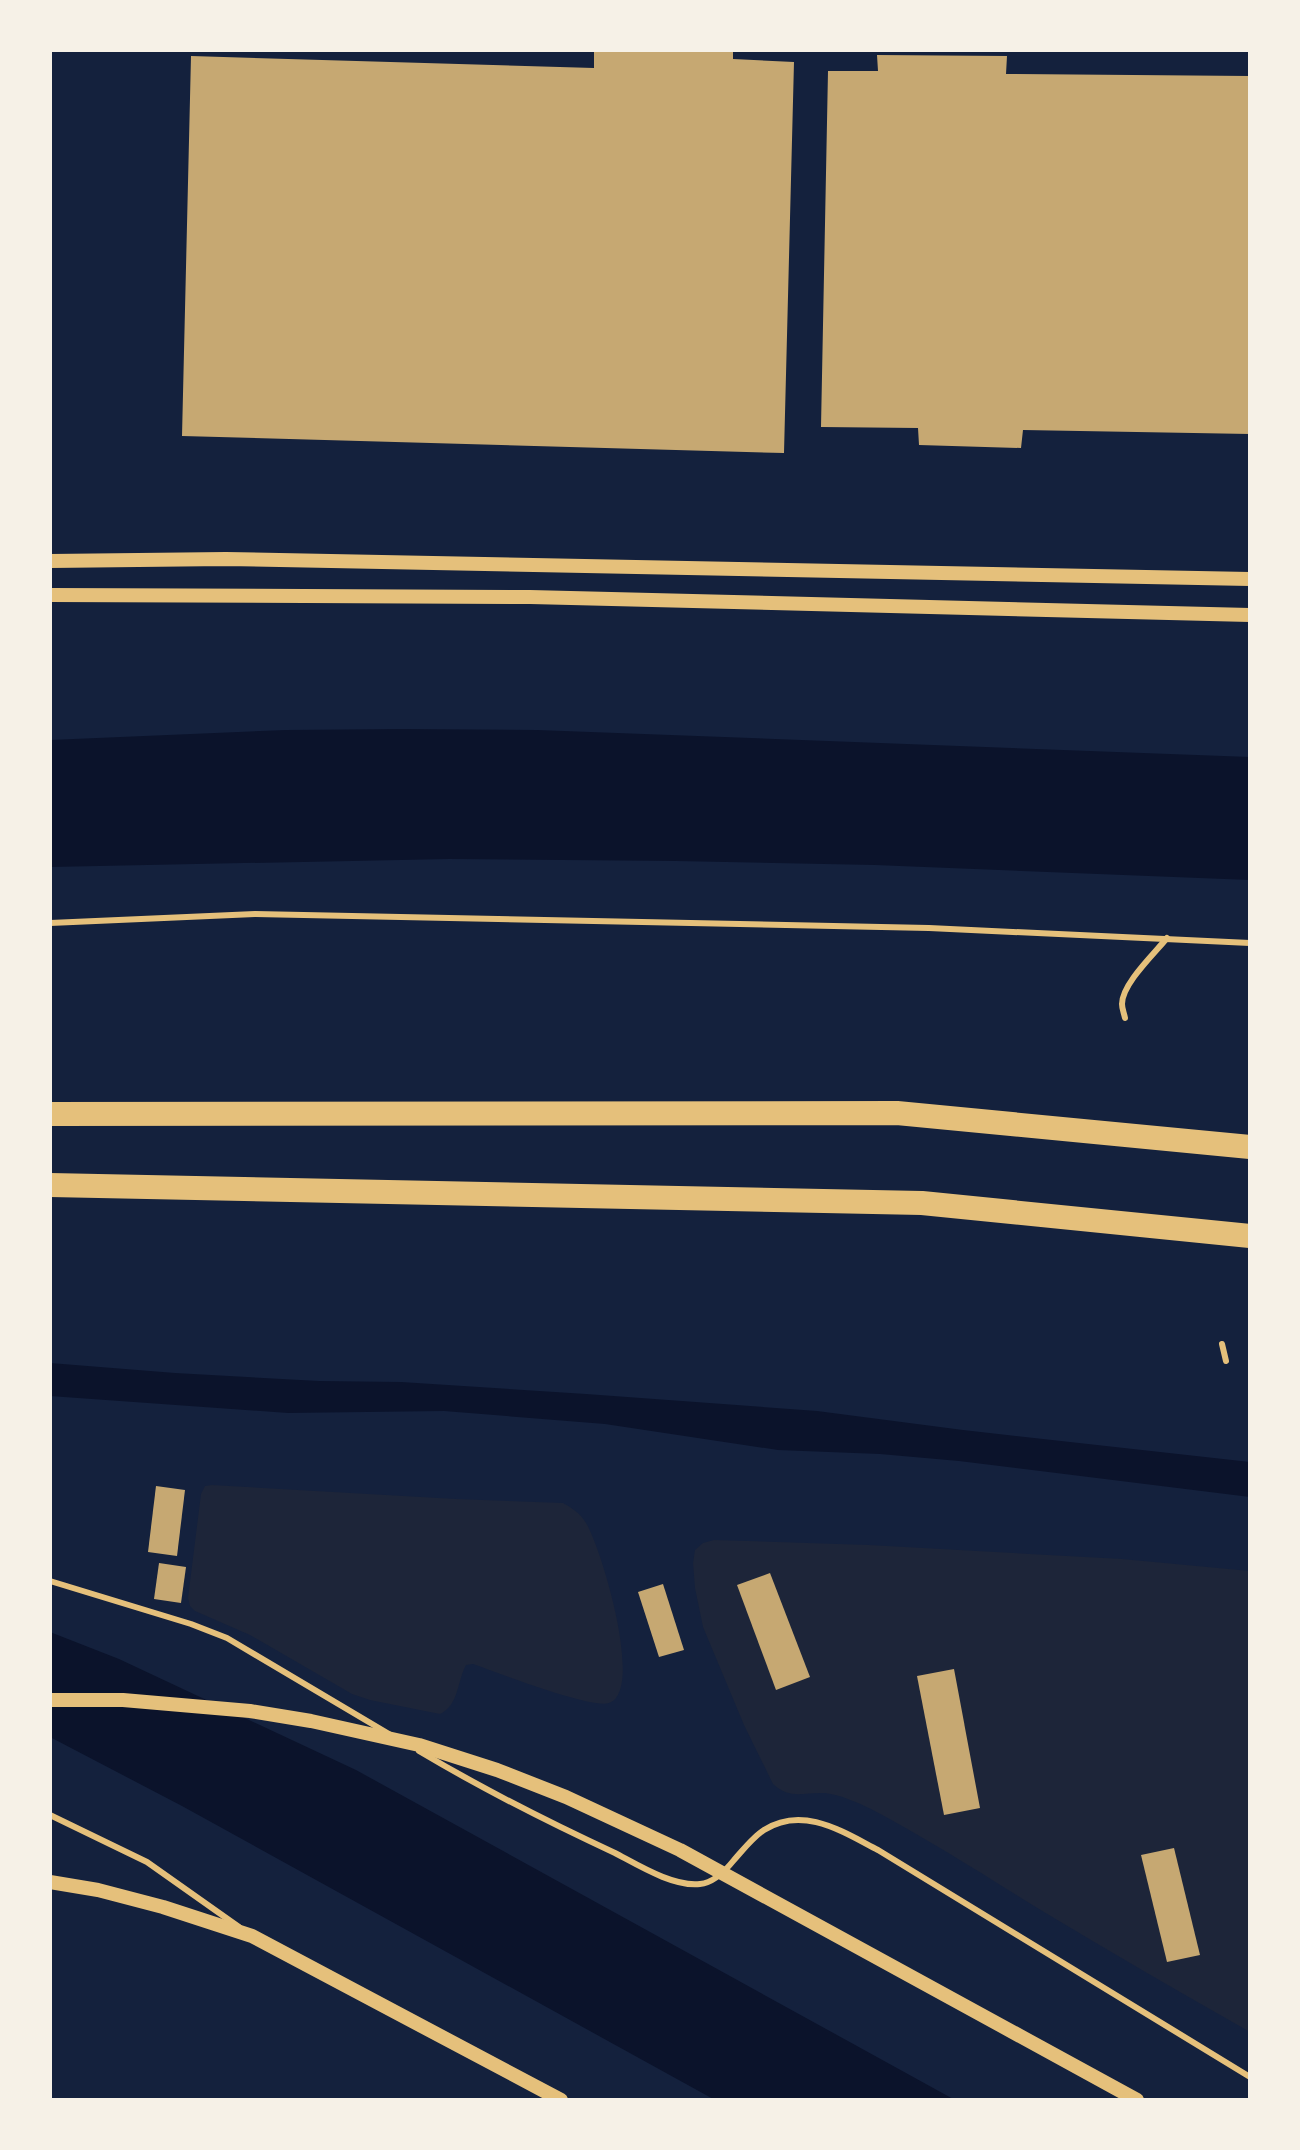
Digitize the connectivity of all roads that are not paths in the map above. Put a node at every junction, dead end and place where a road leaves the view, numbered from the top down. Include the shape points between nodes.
1 (50, 561) edge
2 (1250, 579) edge
3 (50, 595) edge
4 (1250, 615) edge
5 (50, 923) edge
6 (1167, 938) junction
7 (1250, 943) edge
8 (1125, 1018) dead end
9 (50, 1114) edge
10 (1250, 1147) edge
11 (50, 1185) edge
12 (1250, 1236) edge
13 (1222, 1344) dead end
14 (1226, 1361) dead end
15 (50, 1581) edge
16 (50, 1700) edge
17 (50, 1815) edge
18 (50, 1882) edge
19 (252, 1936) junction
20 (1250, 2077) edge
21 (561, 2100) edge
22 (1137, 2100) edge

1 - 2 street via 226,559
3 - 4 street via 530,597
5 - 6 lane via 255,914
6 - 7 lane
6 - 8 lane via 1124,993
9 - 10 highway via 897,1113
11 - 12 highway via 922,1203
13 - 14 lane
15 - 20 lane via 227,1638 456,1773 675,1882 701,1885 713,1879 762,1831 785,1820 835,1828
16 - 22 street via 123,1700 281,1716 419,1745 497,1770 680,1850
17 - 19 lane via 147,1862
18 - 19 street via 163,1907
19 - 21 street

